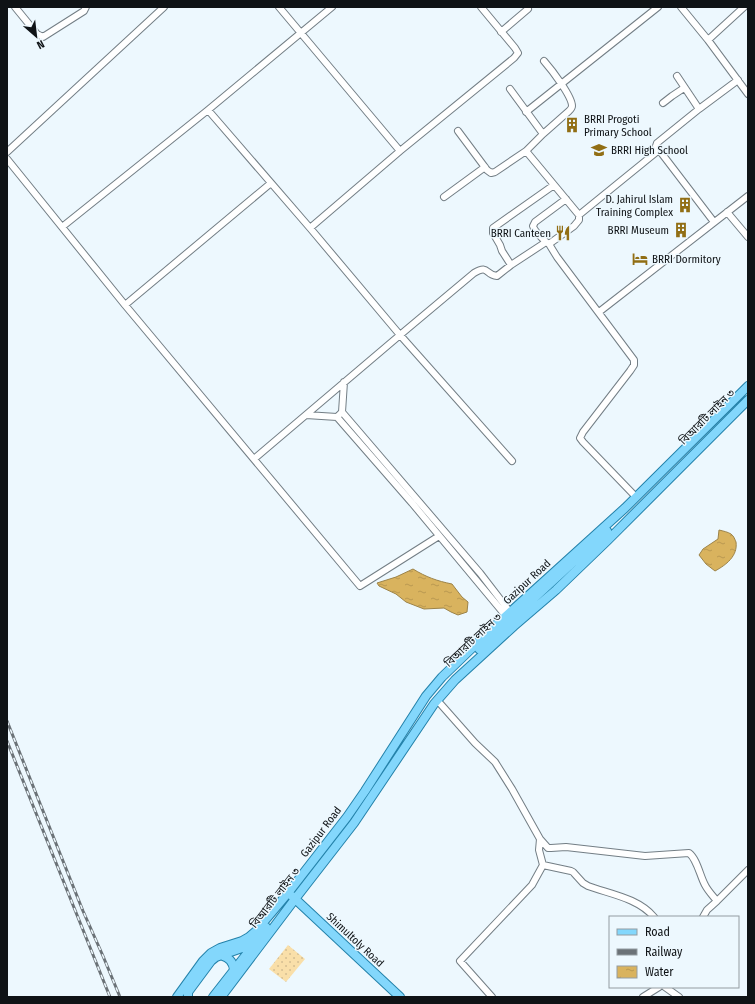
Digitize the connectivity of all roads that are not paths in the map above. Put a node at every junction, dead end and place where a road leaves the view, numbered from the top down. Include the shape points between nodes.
1 (15, 7) edge
2 (86, 7) edge
3 (164, 7) edge
4 (279, 7) edge
5 (332, 7) edge
6 (481, 7) edge
7 (658, 7) edge
8 (681, 7) edge
9 (744, 7) edge
10 (528, 8) dead end
11 (501, 32) junction
12 (301, 33) junction
13 (708, 40) junction
14 (544, 61) dead end
15 (677, 76) dead end
16 (738, 80) junction
17 (562, 84) junction
18 (684, 88) junction
19 (510, 89) dead end
20 (748, 94) edge
21 (663, 103) dead end
22 (699, 109) junction
23 (208, 110) junction
24 (526, 112) junction
25 (458, 131) dead end
26 (543, 134) junction
27 (659, 150) junction
28 (400, 151) junction
29 (526, 151) junction
30 (7, 152) edge
31 (7, 160) edge
32 (485, 167) junction
33 (271, 183) junction
34 (554, 185) junction
35 (748, 196) edge
36 (444, 197) dead end
37 (566, 199) junction
38 (727, 212) junction
39 (579, 215) junction
40 (714, 222) junction
41 (62, 227) junction
42 (310, 228) junction
43 (748, 238) edge
44 (547, 243) junction
45 (511, 265) junction
46 (125, 305) junction
47 (599, 312) junction
48 (400, 335) junction
49 (344, 382) junction
50 (748, 386) edge
51 (748, 392) edge
52 (748, 400) edge
53 (306, 415) junction
54 (339, 415) junction
55 (254, 459) junction
56 (512, 462) dead end
57 (636, 497) junction
58 (439, 536) junction
59 (508, 614) junction
60 (437, 700) junction
61 (540, 839) junction
62 (543, 865) junction
63 (748, 870) edge
64 (292, 896) junction
65 (717, 901) junction
66 (653, 916) edge
67 (704, 916) edge
68 (255, 941) junction
69 (221, 955) junction
70 (234, 970) junction
71 (659, 988) edge
72 (666, 988) edge
73 (180, 995) edge
74 (651, 995) edge
75 (188, 997) edge
76 (214, 997) edge
77 (221, 997) edge
78 (400, 997) edge
79 (492, 997) edge
80 (643, 997) edge
81 (679, 997) edge

1 - 2 street via 37,34 43,37
3 - 30 street
4 - 12 street
5 - 12 street
6 - 11 street
7 - 17 street
8 - 13 street
9 - 13 street
10 - 11 street
11 - 28 street via 518,53 514,58
12 - 23 street
12 - 28 street
13 - 16 street
14 - 17 street
15 - 18 street
16 - 20 street
16 - 22 street
17 - 24 street
17 - 26 street via 572,107
18 - 21 street
18 - 22 street
19 - 24 street
22 - 27 street via 657,143
23 - 33 street
23 - 41 street
24 - 26 street
25 - 32 street
26 - 29 street
27 - 39 street
27 - 40 street
28 - 42 street
29 - 32 street via 495,172 491,173
29 - 34 street
31 - 41 street
32 - 36 street
33 - 42 street
33 - 46 street
34 - 37 street
34 - 45 street via 493,228
35 - 38 street
37 - 39 street
37 - 44 street via 533,226
38 - 40 street
38 - 43 street
39 - 44 street via 579,220 574,226
40 - 47 street
41 - 46 street
42 - 48 street
44 - 45 street
44 - 47 street
45 - 48 street via 497,276 484,269 474,273
46 - 55 street
47 - 57 street via 634,360 634,365 580,438
48 - 49 street
48 - 56 street
49 - 53 street
49 - 54 street
50 - 57 main road, Gazipur Road
51 - 64 main road, বিআরটি লাইন ৩ via 599,539 458,668 430,698 362,804
52 - 60 main road, Gazipur Road via 608,540 455,680
53 - 54 street
53 - 55 street
54 - 58 street
54 - 59 street via 480,573
55 - 58 street via 360,586
57 - 59 main road, Gazipur Road
58 - 59 street
59 - 64 main road, Gazipur Road via 442,677 426,696 365,791
60 - 61 street via 495,762
60 - 64 main road, Gazipur Road via 354,823
61 - 62 street via 539,850
61 - 65 street via 548,848 646,856 689,853 705,885
62 - 66 street via 571,871 588,886 623,897
62 - 79 street via 532,885 460,961
63 - 65 street
64 - 68 main road, বিআরটি লাইন ৩
64 - 73 main road via 249,937 211,953
64 - 77 main road
64 - 78 main road, Shimultoly Road
65 - 67 street
68 - 69 main road, বিআরটি লাইন ৩
68 - 70 main road, বিআরটি লাইন ৩
69 - 70 main road via 232,961
69 - 75 main road, বিআরটি লাইন ৩ via 211,961 188,992
70 - 76 main road, বিআরটি লাইন ৩
71 - 74 street
72 - 81 street
74 - 80 street

